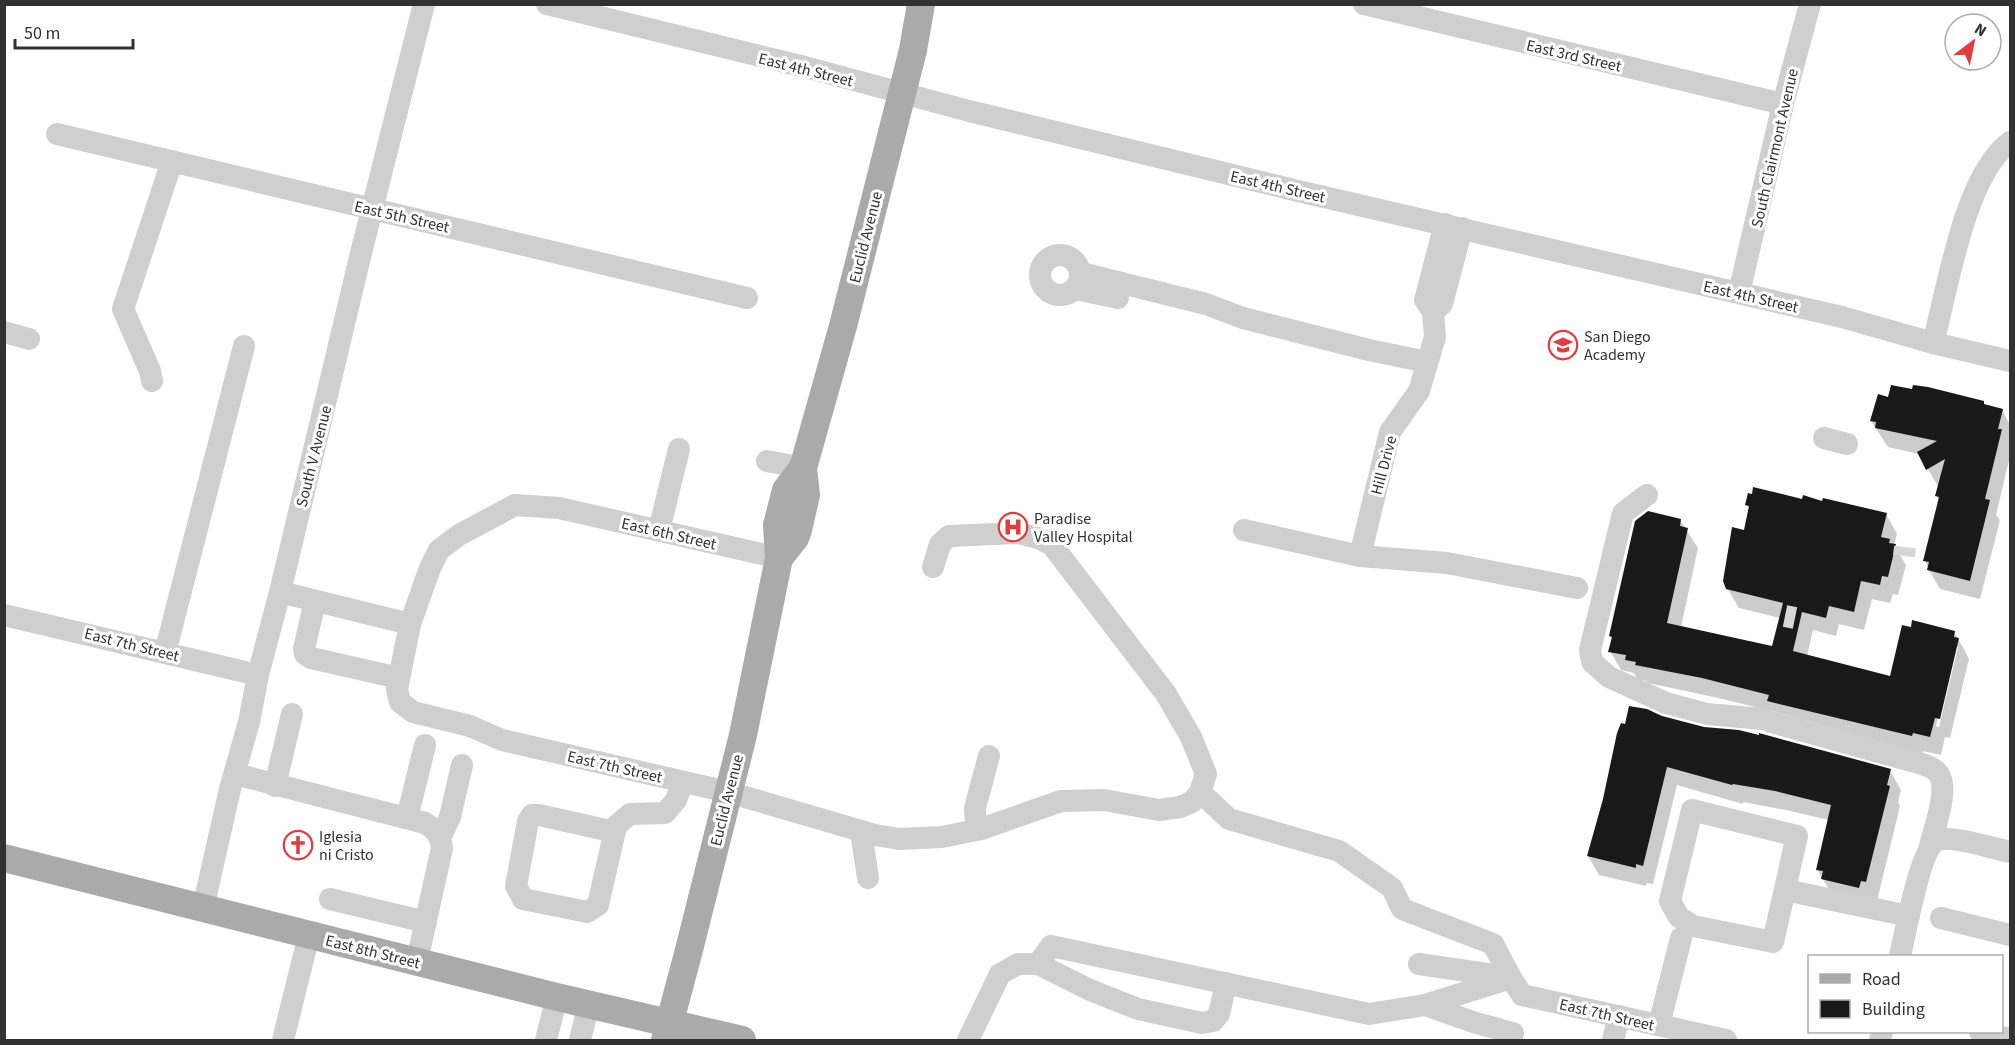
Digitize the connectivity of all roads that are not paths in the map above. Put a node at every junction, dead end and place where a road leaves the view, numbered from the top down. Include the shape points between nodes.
1 (424, 4) edge
2 (547, 4) edge
3 (921, 4) edge
4 (1364, 4) edge
5 (1810, 4) edge
6 (900, 94) junction
7 (1783, 104) junction
8 (57, 134) dead end
9 (2010, 142) edge
10 (172, 161) junction
11 (372, 209) junction
12 (1453, 226) junction
13 (1078, 281) junction
14 (1739, 293) junction
15 (747, 298) dead end
16 (4, 332) edge
17 (29, 339) dead end
18 (1933, 342) junction
19 (244, 346) dead end
20 (2010, 361) edge
21 (1427, 362) junction
22 (152, 381) dead end
23 (1824, 438) dead end
24 (1847, 444) dead end
25 (679, 449) dead end
26 (767, 461) dead end
27 (803, 468) junction
28 (1647, 495) dead end
29 (659, 530) junction
30 (1244, 530) dead end
31 (1360, 556) junction
32 (779, 558) junction
33 (933, 567) dead end
34 (1577, 588) dead end
35 (280, 592) junction
36 (315, 601) junction
37 (4, 615) edge
38 (410, 624) junction
39 (165, 653) junction
40 (258, 675) junction
41 (399, 678) junction
42 (292, 714) dead end
43 (425, 745) dead end
44 (989, 756) dead end
45 (462, 765) dead end
46 (235, 774) junction
47 (683, 782) junction
48 (275, 786) junction
49 (728, 792) junction
50 (1200, 792) junction
51 (407, 818) junction
52 (976, 830) junction
53 (861, 831) junction
54 (615, 832) junction
55 (441, 838) junction
56 (1933, 843) junction
57 (2010, 852) edge
58 (4, 858) edge
59 (868, 878) dead end
60 (1785, 890) junction
61 (330, 899) dead end
62 (203, 909) junction
63 (1909, 916) junction
64 (1941, 918) dead end
65 (426, 922) junction
66 (309, 935) junction
67 (2010, 935) edge
68 (1681, 938) dead end
69 (1045, 955) junction
70 (1900, 955) edge
71 (417, 961) junction
72 (1419, 964) dead end
73 (1226, 983) junction
74 (1517, 986) junction
75 (557, 997) junction
76 (589, 1004) junction
77 (1425, 1005) junction
78 (1619, 1016) junction
79 (1659, 1025) junction
80 (667, 1032) edge
81 (1473, 1032) edge
82 (1984, 1033) edge
83 (1513, 1037) edge
84 (2010, 1039) edge
85 (283, 1041) edge
86 (546, 1041) edge
87 (580, 1041) edge
88 (742, 1041) edge
89 (968, 1041) edge
90 (1613, 1041) edge
91 (1726, 1041) edge

1 - 11 street, South V Avenue
2 - 6 street, East 4th Street
3 - 6 main road, Euclid Avenue
4 - 7 street, East 3rd Street
5 - 7 street, South Clairmont Avenue
6 - 12 street, East 4th Street
6 - 27 main road, Euclid Avenue via 843,326
7 - 14 street, South Clairmont Avenue
8 - 10 street, East 5th Street
9 - 18 street via 1991,162 1968,206
10 - 11 street, East 5th Street
10 - 22 street via 123,309
11 - 15 street, East 5th Street
11 - 35 street, South V Avenue
12 - 14 street, East 4th Street
12 - 21 street, Hill Drive via 1425,300 1433,312 1435,337
13 - 13 street via 1066,294 1052,293 1040,278 1042,265 1066,246 1074,260
13 - 21 street via 1187,314 1243,318
14 - 18 street, East 4th Street
16 - 17 street
18 - 20 street, East 4th Street
19 - 39 street
21 - 31 street, Hill Drive via 1419,391 1390,432
23 - 24 street
25 - 29 street
26 - 27 street
27 - 32 main road, Euclid Avenue via 806,495 795,538
28 - 56 street via 1623,513 1590,650 1592,662 1609,677 1666,703 1707,714 1767,720 1936,771 1943,792
29 - 32 street, East 6th Street
29 - 38 street, East 6th Street via 559,508 515,505 439,550
30 - 31 street
31 - 34 street via 1447,563
32 - 49 main road, Euclid Avenue
33 - 50 street via 940,544 949,536 1018,533 1052,545 1166,694 1191,737 1206,774
35 - 36 street
35 - 40 street, South V Avenue
36 - 38 street
36 - 41 street via 305,654
37 - 39 street, East 7th Street
38 - 41 street, East 6th Street
39 - 40 street, East 7th Street
40 - 46 street, South V Avenue
41 - 47 street, East 7th Street via 399,702 413,712 470,726 502,740
42 - 48 street
43 - 51 street
44 - 52 street via 975,808
45 - 55 street
46 - 48 street
46 - 62 street, South V Avenue
47 - 49 street, East 7th Street
47 - 54 street via 665,813 630,814 616,826
48 - 51 street
49 - 53 street, East 7th Street
49 - 80 main road, Euclid Avenue
50 - 52 street, East 7th Street via 1192,802 1159,810 1104,800 1060,801
50 - 74 street via 1229,819 1339,851 1392,888 1402,909 1493,944
51 - 55 street via 425,823
52 - 53 street, East 7th Street via 942,837 899,839
53 - 59 street
54 - 54 street via 598,905 592,910 524,899 518,892 516,886 532,815
55 - 65 street
56 - 57 street via 1962,841
56 - 63 street via 1919,871
58 - 62 main road, East 8th Street
60 - 60 street via 1797,836 1692,810 1670,901 1679,917 1693,926 1773,942
60 - 63 street
61 - 65 street
62 - 66 main road, East 8th Street
63 - 70 street
64 - 67 street
65 - 71 street
66 - 71 main road, East 8th Street
66 - 85 street
68 - 79 street
69 - 73 street
69 - 73 street via 1090,990 1138,1009 1202,1023 1213,1021 1219,1014
69 - 89 street via 1018,963 1000,974
71 - 75 main road, East 8th Street
72 - 74 street, East 7th Street
73 - 77 street via 1369,1014
74 - 77 street
74 - 78 street, East 7th Street
74 - 83 street
75 - 76 main road, East 8th Street
75 - 86 street
76 - 80 main road, East 8th Street
76 - 87 street
77 - 81 street
78 - 79 street, East 7th Street
78 - 90 street
79 - 91 street, East 7th Street
80 - 88 main road, East 8th Street
81 - 83 street
82 - 84 street

